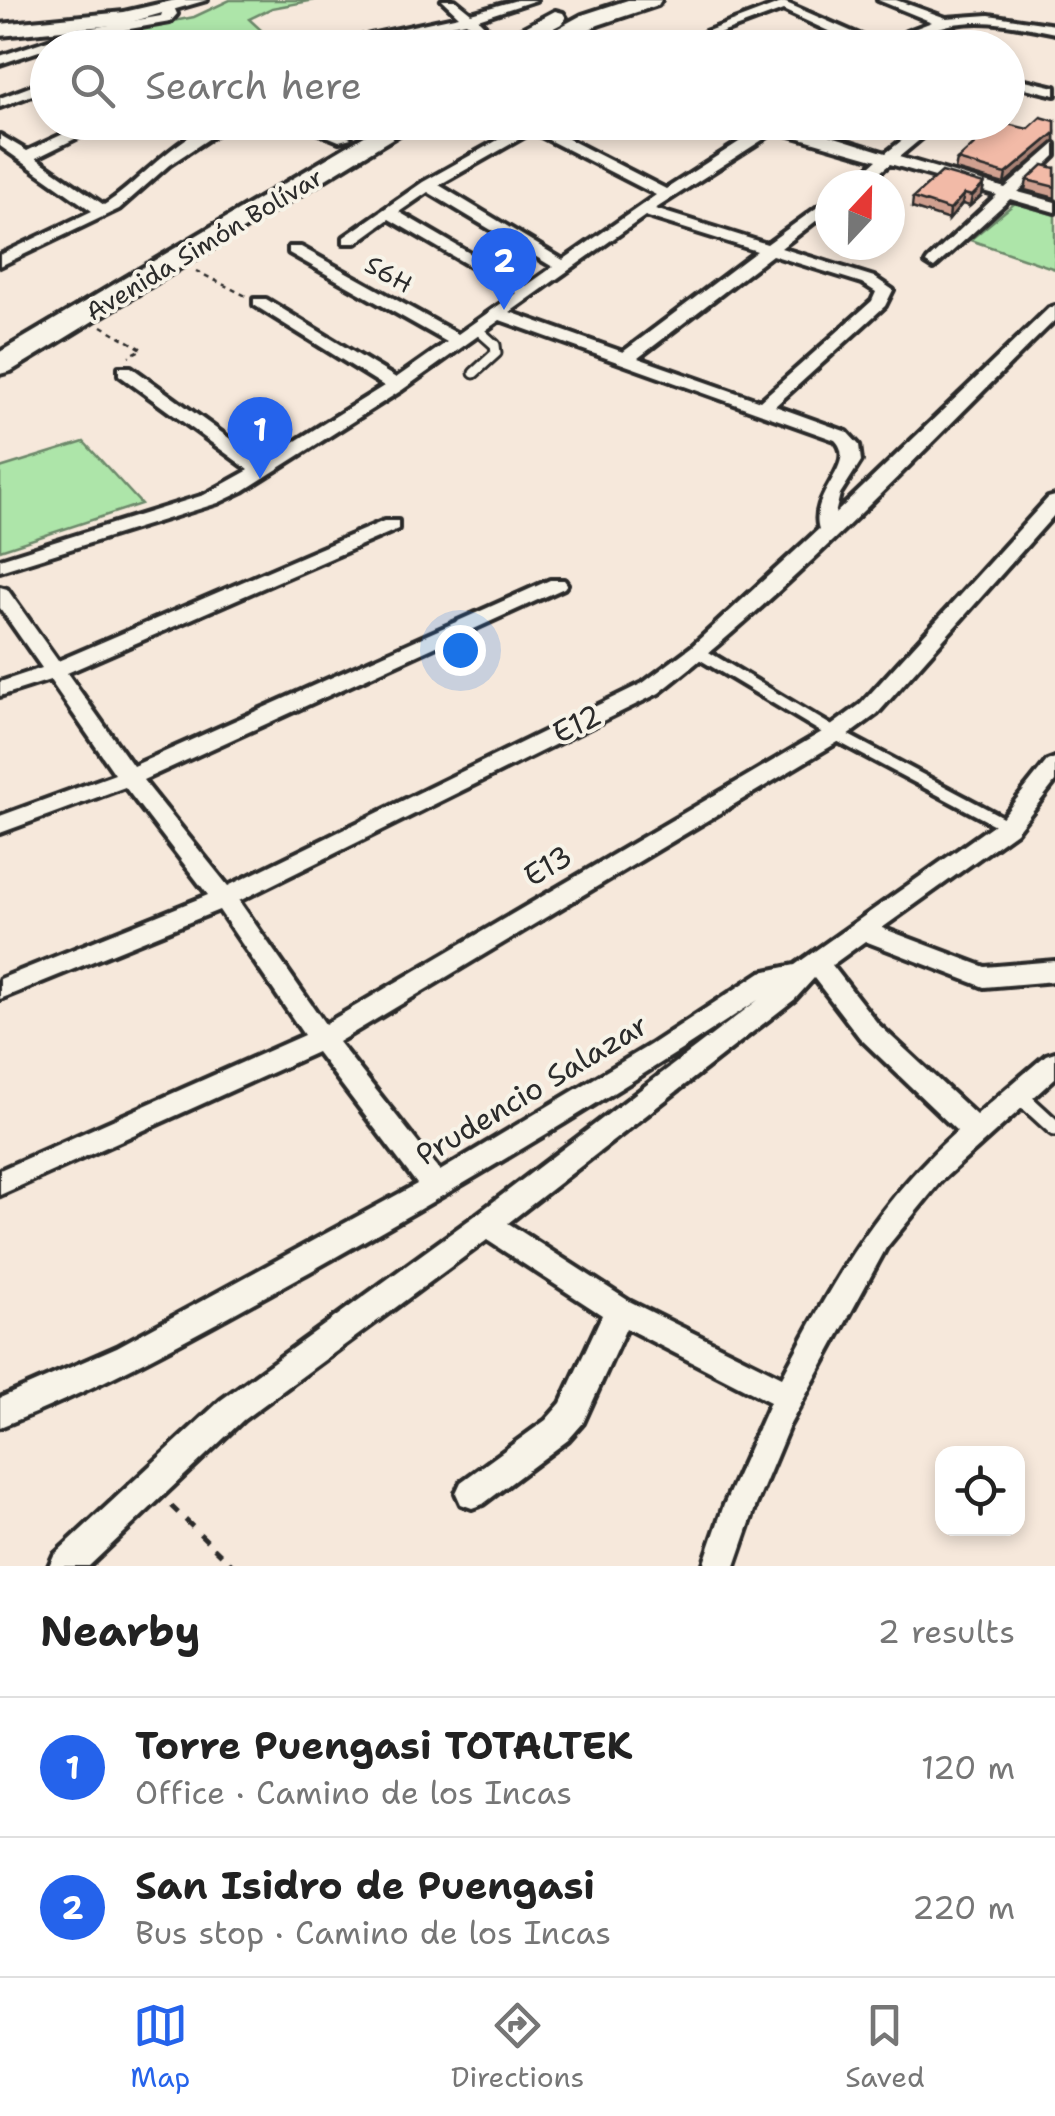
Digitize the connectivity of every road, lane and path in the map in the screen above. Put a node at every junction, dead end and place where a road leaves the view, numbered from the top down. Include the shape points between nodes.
1 (119, 0) edge
2 (198, 0) edge
3 (448, 0) edge
4 (530, 0) edge
5 (606, 0) edge
6 (650, 0) edge
7 (884, 0) edge
8 (169, 8) junction
9 (935, 16) junction
10 (469, 18) junction
11 (42, 26) junction
12 (1055, 29) edge
13 (0, 30) edge
14 (103, 30) edge
15 (408, 30) edge
16 (481, 30) edge
17 (524, 30) edge
18 (570, 30) edge
19 (717, 30) edge
20 (837, 30) edge
21 (915, 30) edge
22 (30, 50) edge
23 (2, 60) edge
24 (1025, 84) edge
25 (30, 91) edge
26 (1055, 92) edge
27 (0, 103) edge
28 (0, 139) edge
29 (63, 140) edge
30 (199, 140) edge
31 (341, 140) edge
32 (377, 140) edge
33 (505, 140) edge
34 (556, 140) edge
35 (752, 140) edge
36 (829, 140) edge
37 (913, 140) edge
38 (1055, 148) edge
39 (26, 157) junction
40 (890, 159) junction
41 (875, 170) edge
42 (428, 185) junction
43 (1006, 194) junction
44 (667, 195) junction
45 (1055, 207) edge
46 (643, 210) junction
47 (104, 212) junction
48 (389, 212) junction
49 (815, 215) edge
50 (350, 240) dead end
51 (769, 249) junction
52 (295, 250) dead end
53 (0, 261) edge
54 (175, 261) junction
55 (934, 263) dead end
56 (562, 266) junction
57 (526, 292) junction
58 (260, 302) joint
59 (1055, 311) edge
60 (499, 314) junction
61 (85, 316) junction
62 (476, 329) junction
63 (1035, 334) junction
64 (1055, 339) edge
65 (458, 341) junction
66 (0, 342) edge
67 (625, 359) junction
68 (0, 364) edge
69 (125, 371) joint
70 (474, 373) dead end
71 (396, 386) junction
72 (763, 408) junction
73 (262, 471) junction
74 (1053, 507) edge
75 (391, 525) dead end
76 (829, 530) junction
77 (0, 565) edge
78 (557, 584) dead end
79 (0, 593) edge
80 (698, 652) junction
81 (54, 672) junction
82 (0, 689) edge
83 (835, 734) junction
84 (1055, 766) edge
85 (130, 776) junction
86 (0, 825) edge
87 (1008, 826) junction
88 (224, 898) junction
89 (860, 929) junction
90 (809, 968) junction
91 (1055, 971) edge
92 (0, 989) edge
93 (321, 1039) junction
94 (1055, 1062) edge
95 (1019, 1095) junction
96 (1055, 1128) edge
97 (974, 1130) junction
98 (0, 1183) edge
99 (436, 1186) junction
100 (486, 1224) junction
101 (619, 1310) junction
102 (787, 1396) junction
103 (0, 1413) edge
104 (150, 1486) junction
105 (472, 1493) dead end
106 (65, 1566) edge
107 (233, 1566) edge
108 (718, 1566) edge

1 - 11 main road
2 - 8 main road
3 - 10 street
4 - 10 street
5 - 17 highway
6 - 18 highway
7 - 9 street
8 - 11 main road
8 - 14 street via 165,19
9 - 12 street
9 - 21 street
10 - 15 street
10 - 16 street
11 - 13 main road
19 - 20 street via 784,6
22 - 23 street
24 - 26 street
25 - 27 street
28 - 39 street
29 - 39 street
30 - 47 street
31 - 66 highway, Avenida Simón Bolívar
32 - 54 highway, Avenida Simón Bolívar
33 - 42 street
34 - 44 street
35 - 44 street
36 - 40 street
37 - 40 street
38 - 43 street
39 - 47 street
40 - 41 street
40 - 43 street
42 - 48 street
42 - 56 street
43 - 45 street
43 - 55 street
44 - 46 street
46 - 51 street
46 - 56 street
47 - 53 street
48 - 50 street
48 - 57 street
49 - 51 street
51 - 67 street
51 - 72 street via 878,284 886,294
52 - 65 street, S6H
54 - 58 path
54 - 61 highway, Avenida Simón Bolívar
56 - 57 street
57 - 60 street
58 - 71 street
59 - 63 street, E12
60 - 62 street
60 - 67 street
61 - 68 highway, Avenida Simón Bolívar
61 - 69 path via 142,349 114,365
62 - 65 street
62 - 70 lane via 496,353
63 - 64 street
63 - 76 street, E12
65 - 71 street
67 - 72 street
69 - 73 street
71 - 73 street
72 - 76 street via 830,431 850,445 852,461 822,510
73 - 77 street via 211,499
74 - 83 street, E13 via 869,709
75 - 81 street
76 - 80 street, E12
78 - 85 street
79 - 81 street
80 - 83 lane
80 - 88 street, E12 via 652,688
81 - 82 street
81 - 85 street
83 - 87 lane
83 - 93 street, E13
84 - 87 street, Prudencio Salazar
85 - 86 street
85 - 88 street
87 - 89 street, Prudencio Salazar
88 - 92 street, E12
88 - 93 street
89 - 90 street, Prudencio Salazar
89 - 91 street via 984,977
90 - 97 street
90 - 99 street, Prudencio Salazar via 770,979
90 - 100 street
93 - 98 street, E13
93 - 99 street
94 - 95 street
95 - 96 lane
95 - 97 street
97 - 102 street via 912,1193 861,1260
99 - 103 street, Prudencio Salazar via 128,1357
100 - 101 street
100 - 104 street via 232,1410
101 - 102 street
101 - 105 street via 572,1414
102 - 108 street
104 - 106 street
104 - 107 path

